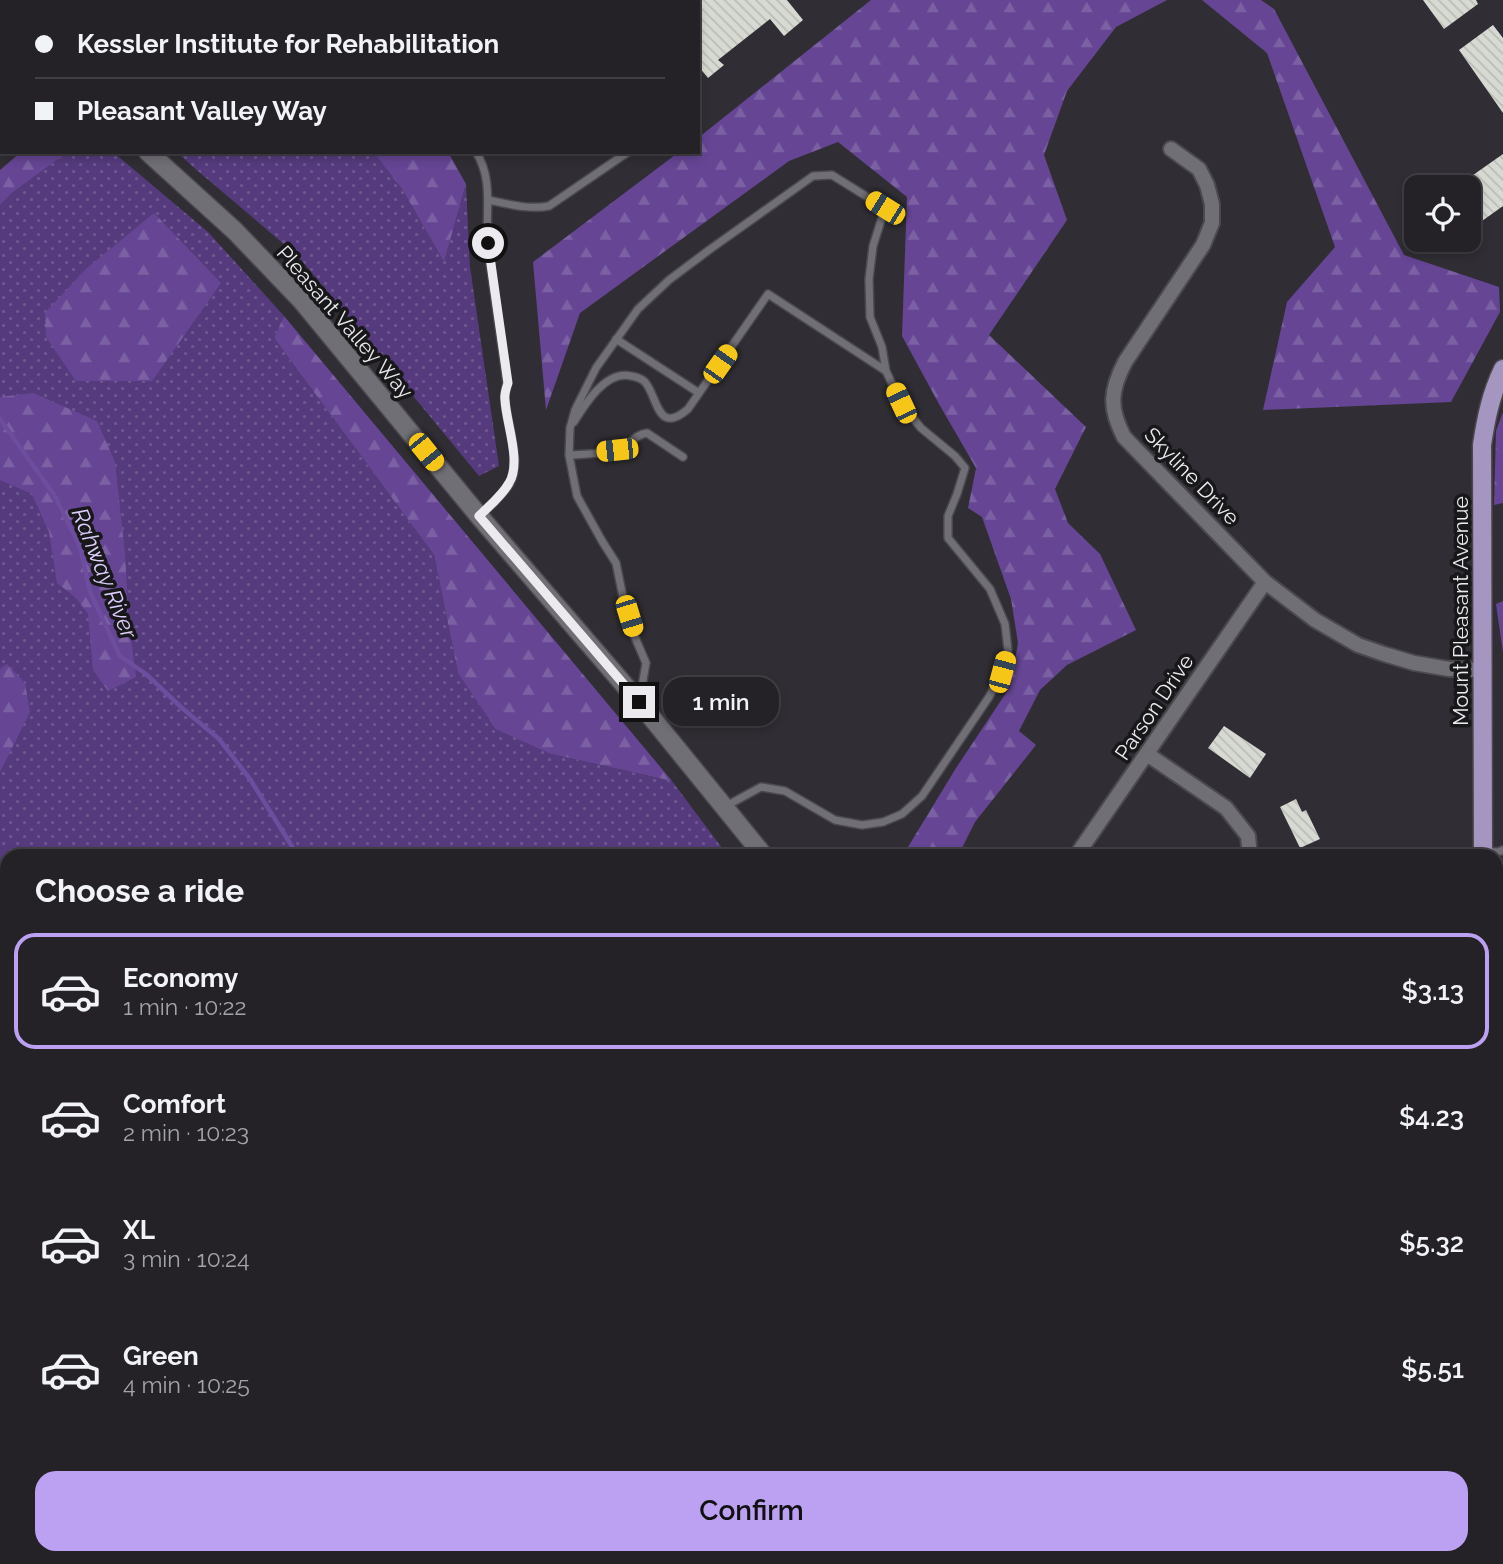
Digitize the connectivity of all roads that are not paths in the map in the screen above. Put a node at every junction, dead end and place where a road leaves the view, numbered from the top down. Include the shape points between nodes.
1 (1171, 149) dead end
2 (150, 154) edge
3 (477, 154) edge
4 (625, 154) edge
5 (488, 200) junction
6 (616, 339) junction
7 (1503, 369) edge
8 (886, 371) junction
9 (699, 393) junction
10 (570, 428) junction
11 (569, 455) junction
12 (683, 457) dead end
13 (479, 516) junction
14 (1265, 582) junction
15 (1483, 670) junction
16 (639, 702) junction
17 (1147, 754) junction
18 (724, 807) junction
19 (758, 849) edge
20 (1081, 849) edge
21 (1249, 849) edge
22 (1483, 849) edge

1 - 14 street, Skyline Drive via 1199,170 1212,204 1212,223 1203,245 1125,362 1116,380 1113,408 1124,437
2 - 13 main road, Pleasant Valley Way via 235,231 302,301
3 - 5 lane via 484,167
4 - 5 lane via 549,206
5 - 13 lane via 488,243 508,383 504,397 513,469 504,491
6 - 8 lane via 638,309 669,280 813,176 832,175 885,208 869,279 870,317
6 - 9 lane
6 - 10 lane via 596,368
7 - 15 main road, Mount Pleasant Avenue via 1494,388 1482,445
8 - 9 lane via 768,295
8 - 18 lane via 901,403 921,428 965,468 948,516 948,538 990,589 1006,624 1008,650 1002,672 922,796 902,814 862,825 835,820 785,791 761,787
9 - 10 lane via 688,409 671,418 662,415 643,379 626,374 607,381
10 - 11 lane
11 - 12 lane via 617,450 647,433
11 - 16 lane via 578,496 616,563 646,663
13 - 16 main road, Pleasant Valley Way
14 - 15 street, Skyline Drive via 1358,645 1414,663
14 - 17 street, Parson Drive
15 - 22 main road, Mount Pleasant Avenue
16 - 18 main road, Pleasant Valley Way
17 - 20 street, Parson Drive
17 - 21 street via 1226,808 1248,836
18 - 19 main road, Pleasant Valley Way

